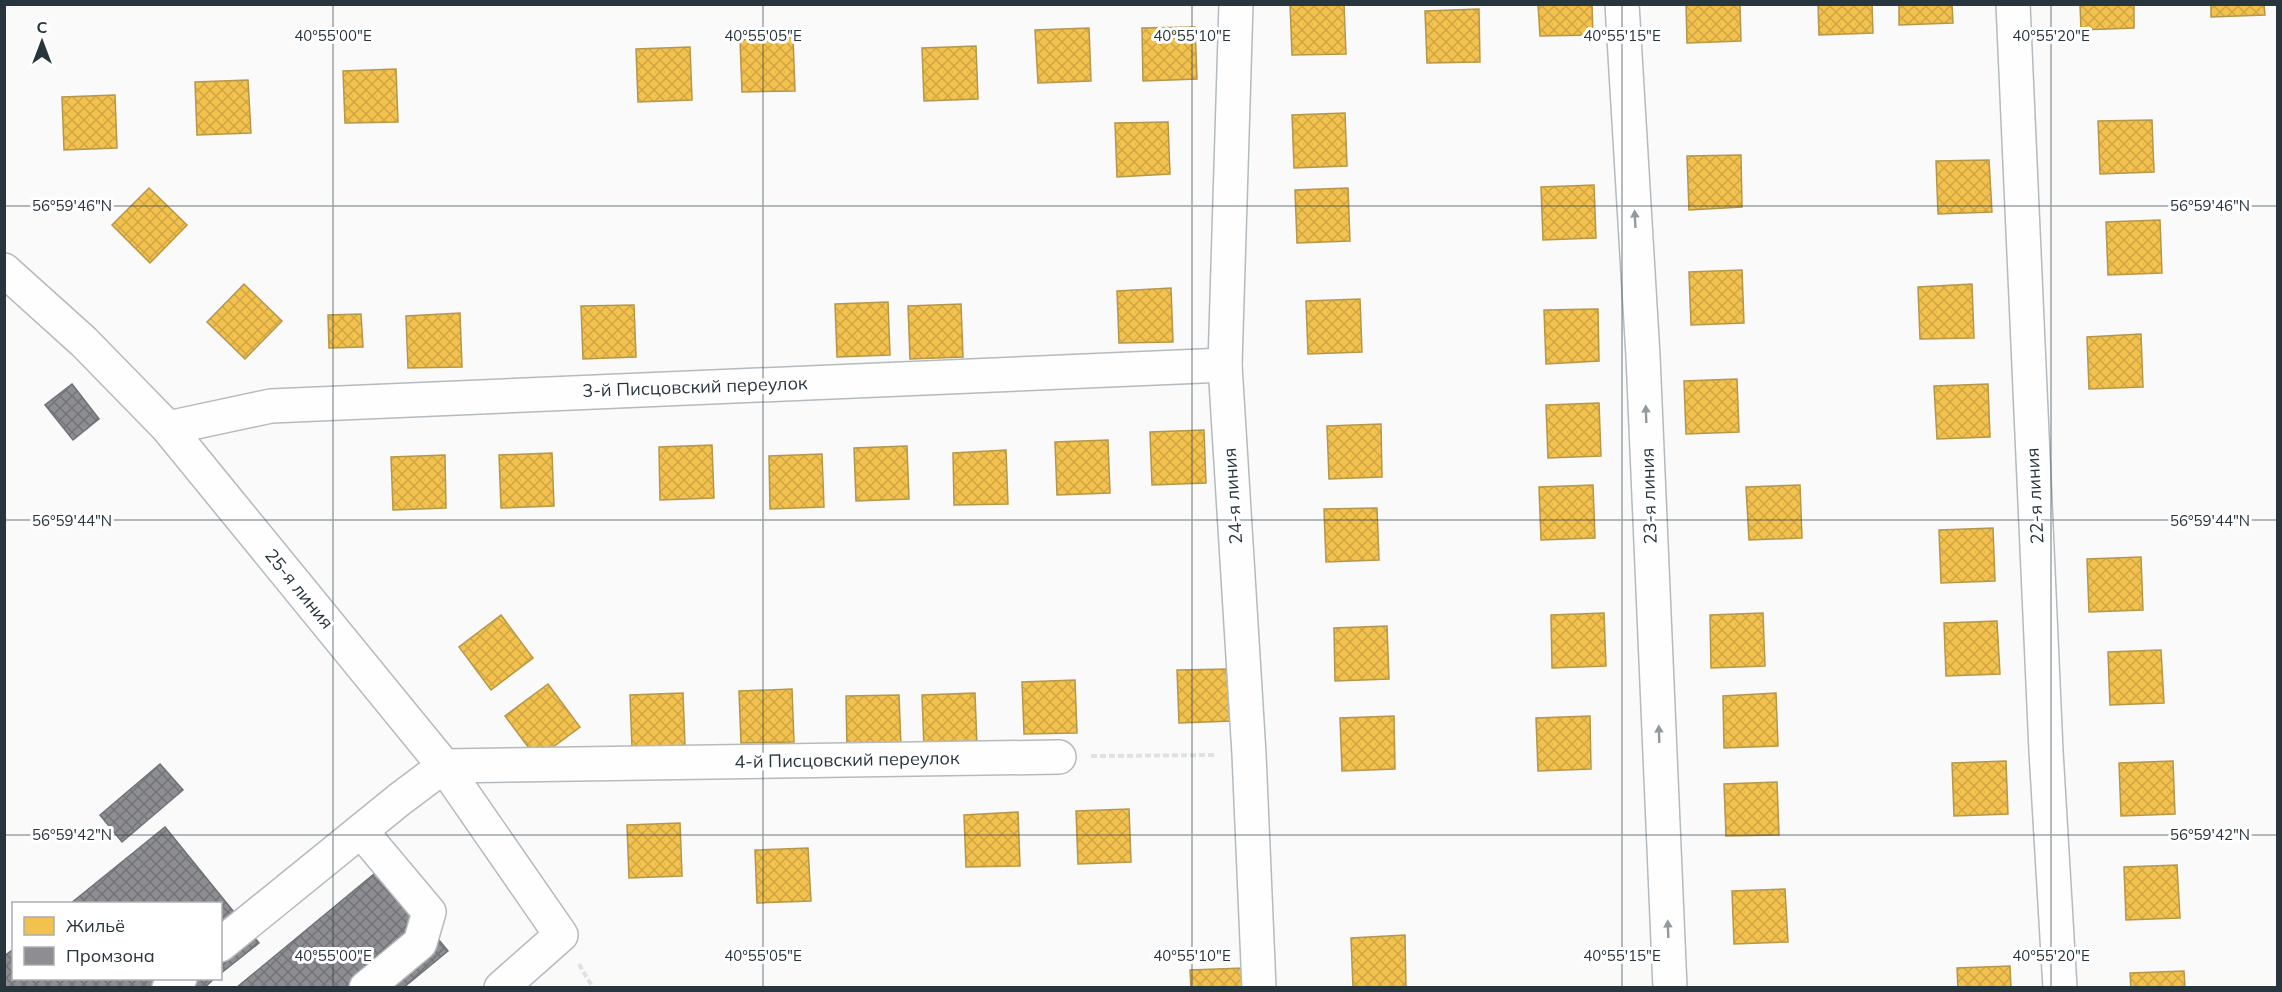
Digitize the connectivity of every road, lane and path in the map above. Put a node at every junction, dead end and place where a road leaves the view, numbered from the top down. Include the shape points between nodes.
1 (1236, 4) edge
2 (1622, 4) edge
3 (2013, 4) edge
4 (4, 270) edge
5 (1225, 365) junction
6 (168, 428) junction
7 (1249, 754) junction
8 (1059, 757) joint
9 (444, 766) junction
10 (361, 831) junction
11 (222, 943) edge
12 (366, 987) edge
13 (501, 987) edge
14 (1259, 987) edge
15 (1670, 987) edge
16 (2060, 987) edge

1 - 5 street, 24-я линия
15 -> 2 street, 23-я линия via 1643,356
3 - 16 street, 22-я линия
4 - 6 street, 25-я линия via 84,342
5 - 6 street, 3-й Писцовский переулок via 271,406
5 - 7 street, 24-я линия
6 - 9 street, 25-я линия
7 - 8 path
7 - 14 street, 24-я линия
8 - 9 street, 4-й Писцовский переулок
9 - 10 street
9 - 13 street, 25-я линия via 561,935
10 - 11 street
10 - 12 street via 429,912 420,943

